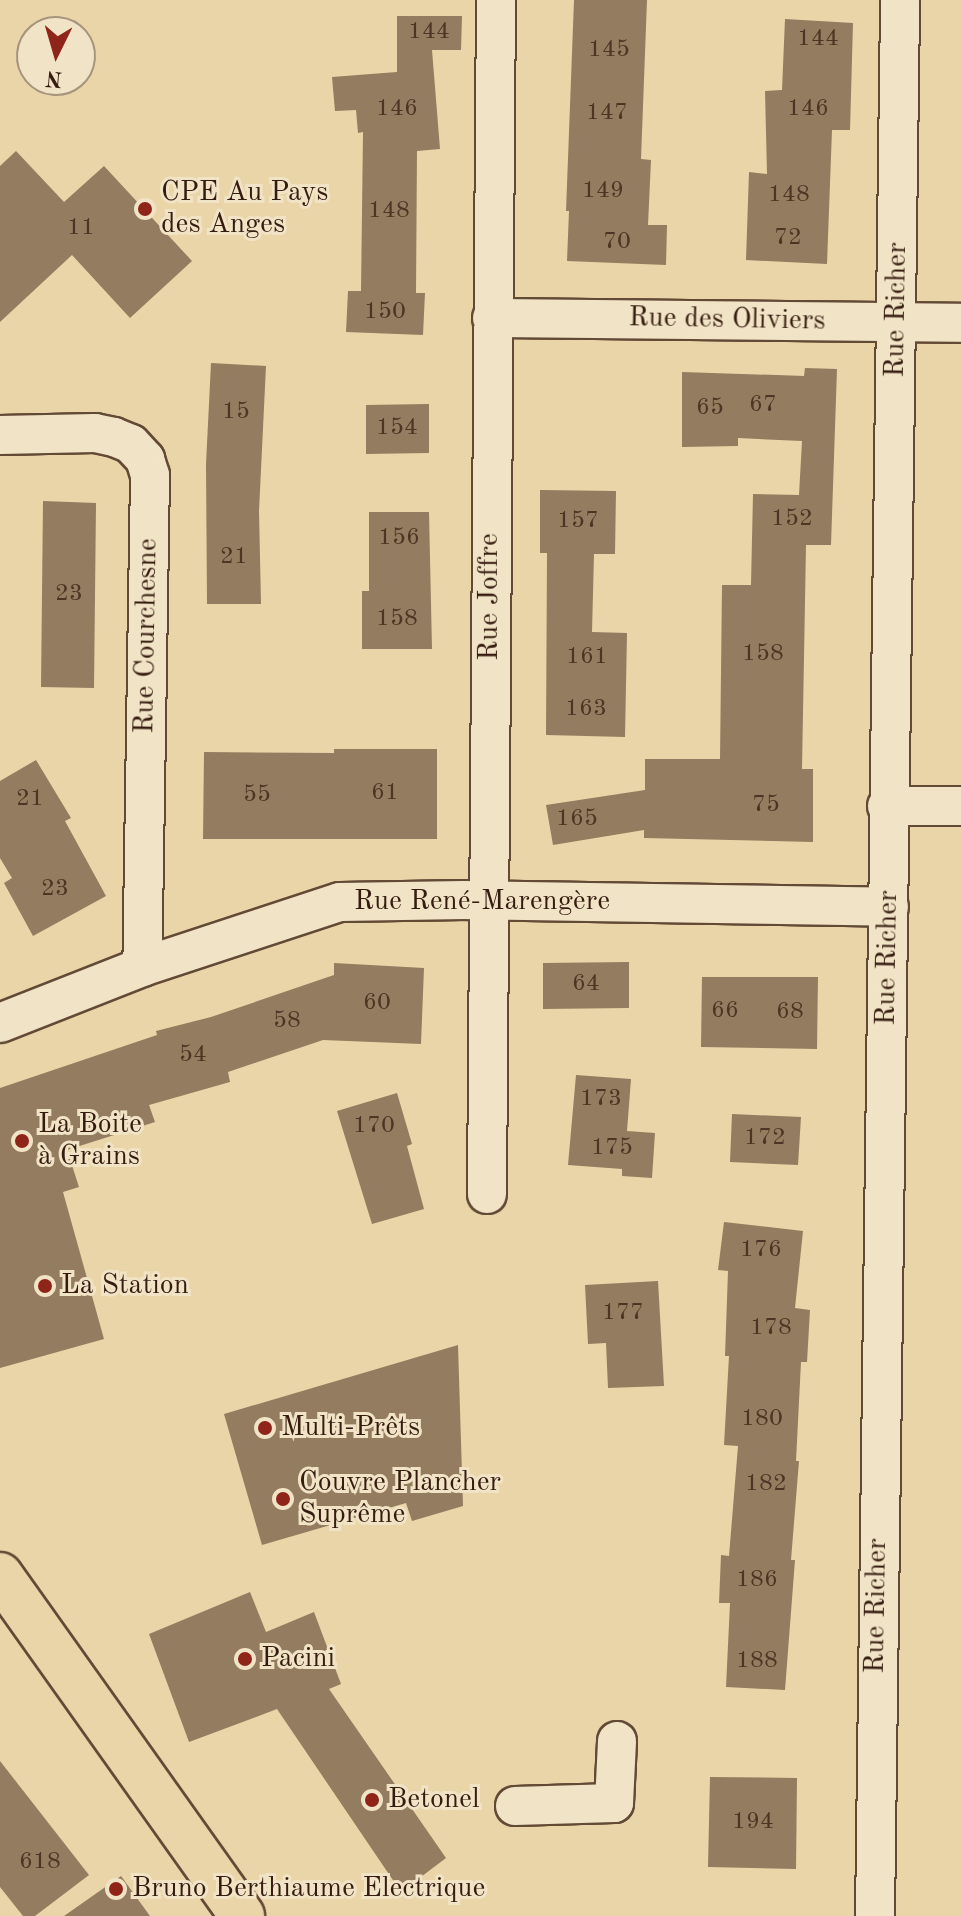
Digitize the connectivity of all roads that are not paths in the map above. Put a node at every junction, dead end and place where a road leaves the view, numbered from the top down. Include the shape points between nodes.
1 (496, 0) edge
2 (900, 0) edge
3 (492, 318) junction
4 (897, 322) junction
5 (961, 323) edge
6 (0, 435) edge
7 (887, 806) junction
8 (961, 806) edge
9 (488, 901) junction
10 (889, 907) junction
11 (142, 967) junction
12 (1, 1021) edge
13 (487, 1194) dead end
14 (0, 1575) edge
15 (617, 1741) dead end
16 (515, 1806) dead end
17 (242, 1916) edge
18 (875, 1916) edge

1 - 3 street, Rue Joffre
2 - 4 street, Rue Richer
3 - 4 street, Rue des Oliviers
3 - 9 street, Rue Joffre
4 - 5 street, Rue des Oliviers
4 - 7 street, Rue Richer
6 - 11 street, Rue Courchesne via 114,437 131,444 145,459 150,475
7 - 8 street
7 - 10 street, Rue Richer
9 - 10 street, Rue René-Marengère
9 - 11 street, Rue René-Marengère via 340,902
9 - 13 street, Rue Joffre
10 - 18 street, Rue Richer
11 - 12 street, Rue René-Marengère
14 - 17 main road
15 - 16 street via 614,1803

